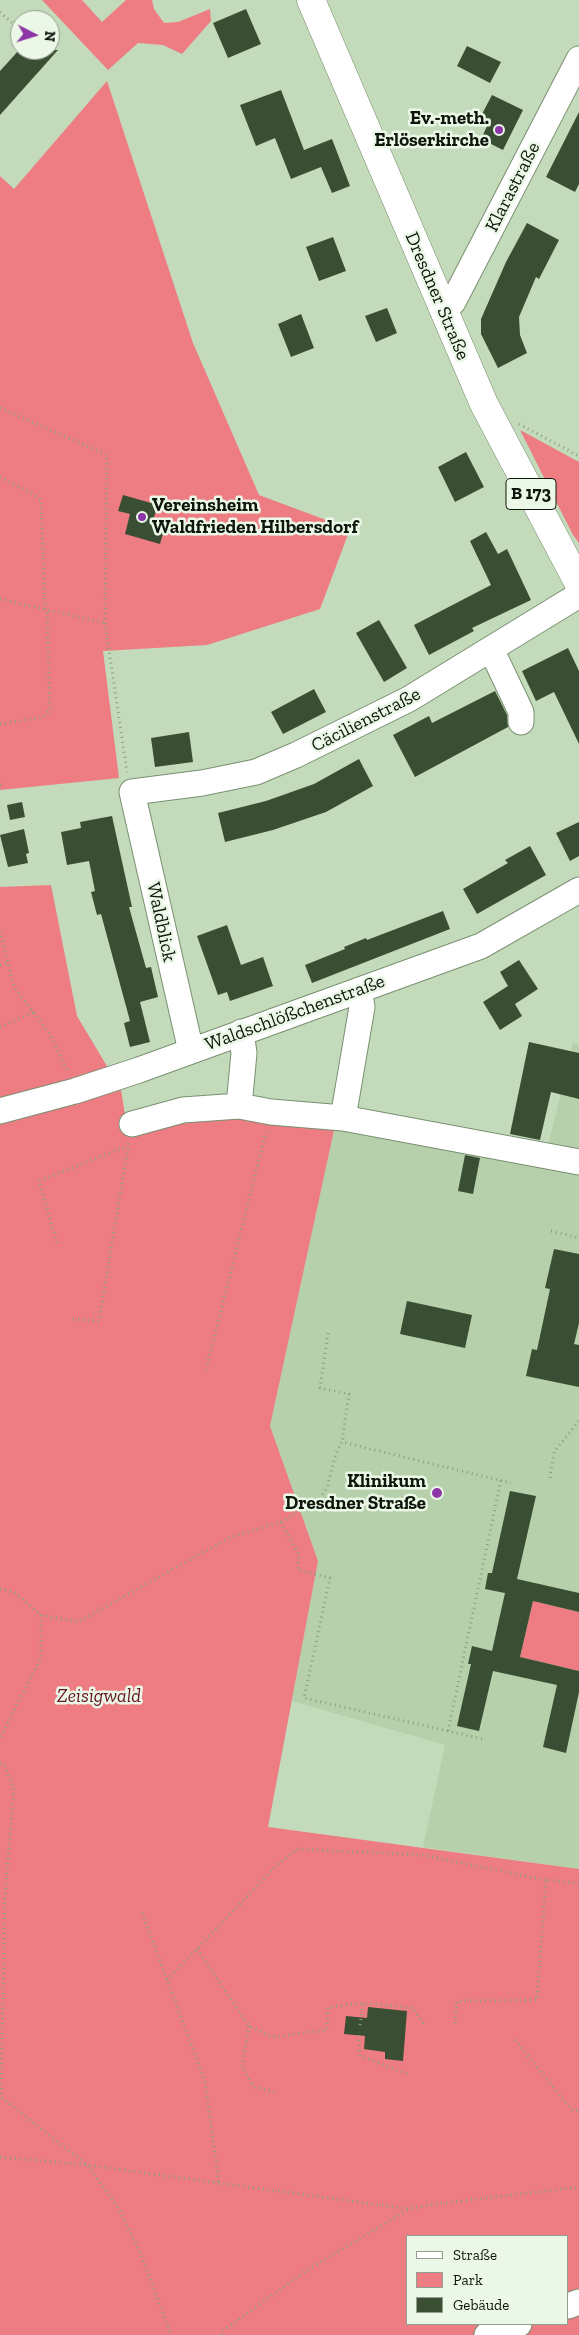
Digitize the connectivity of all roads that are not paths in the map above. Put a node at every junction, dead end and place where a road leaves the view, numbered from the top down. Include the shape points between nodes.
1 (311, 0) edge
2 (576, 71) edge
3 (443, 312) junction
4 (579, 584) edge
5 (579, 595) edge
6 (491, 649) junction
7 (520, 722) dead end
8 (132, 792) joint
9 (579, 890) edge
10 (359, 990) junction
11 (241, 1032) junction
12 (191, 1051) junction
13 (239, 1106) junction
14 (0, 1111) edge
15 (343, 1118) junction
16 (130, 1135) road end
17 (579, 1162) edge
18 (516, 2325) edge
19 (488, 2335) edge

1 - 3 main road, Dresdner Straße / B 173
2 - 3 street, Klarastraße via 453,302
3 - 4 main road, Dresdner Straße / B 173 via 484,404
5 - 6 street, Cäcilienstraße
6 - 7 street via 521,712
6 - 8 street, Cäcilienstraße via 409,699 256,772
8 - 12 street, Waldblick
9 - 10 street, Waldschlößchenstraße via 481,946
10 - 11 street, Waldschlößchenstraße
10 - 15 street via 362,1007
11 - 12 street, Waldschlößchenstraße
11 - 13 street via 244,1053
12 - 14 street, Waldschlößchenstraße via 75,1091
13 - 15 street
13 - 16 street via 183,1110
15 - 17 street
18 - 19 street

